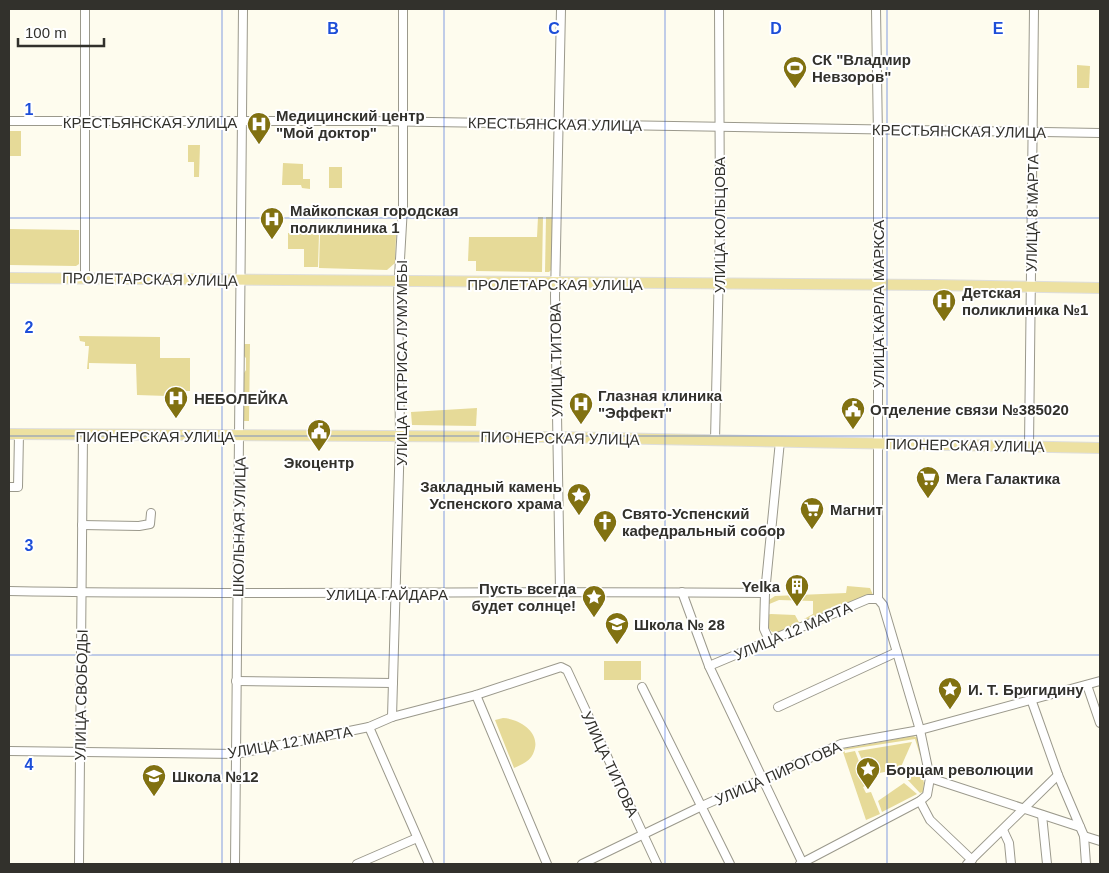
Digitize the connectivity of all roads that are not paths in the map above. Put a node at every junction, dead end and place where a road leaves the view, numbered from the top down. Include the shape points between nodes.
1 (85, 9) edge
2 (243, 9) edge
3 (403, 9) edge
4 (561, 9) edge
5 (718, 9) edge
6 (876, 9) edge
7 (1034, 9) edge
8 (9, 121) edge
9 (85, 122) junction
10 (242, 122) junction
11 (403, 122) junction
12 (559, 124) junction
13 (719, 125) junction
14 (878, 129) junction
15 (1034, 132) junction
16 (1100, 133) edge
17 (9, 278) edge
18 (85, 278) junction
19 (240, 281) junction
20 (401, 282) junction
21 (555, 284) junction
22 (718, 285) junction
23 (877, 285) junction
24 (1031, 287) junction
25 (1100, 288) edge
26 (14, 434) edge
27 (83, 435) junction
28 (240, 436) junction
29 (400, 436) junction
30 (557, 437) junction
31 (715, 440) junction
32 (780, 441) junction
33 (878, 443) junction
34 (1029, 446) junction
35 (1100, 448) edge
36 (9, 487) edge
37 (151, 513) dead end
38 (82, 525) junction
39 (560, 590) junction
40 (9, 591) edge
41 (82, 592) junction
42 (682, 592) junction
43 (765, 593) junction
44 (397, 594) junction
45 (238, 595) junction
46 (878, 599) junction
47 (770, 642) junction
48 (897, 652) junction
49 (709, 666) junction
50 (561, 667) joint
51 (236, 681) junction
52 (1100, 681) edge
53 (393, 683) junction
54 (1087, 685) junction
55 (642, 687) dead end
56 (476, 695) junction
57 (1031, 700) junction
58 (778, 707) dead end
59 (392, 717) junction
60 (1100, 723) edge
61 (369, 727) junction
62 (920, 730) junction
63 (9, 751) edge
64 (80, 752) junction
65 (236, 754) junction
66 (1058, 774) junction
67 (930, 778) junction
68 (762, 779) junction
69 (920, 802) junction
70 (702, 806) junction
71 (1024, 809) junction
72 (1042, 815) junction
73 (1080, 827) junction
74 (1003, 830) junction
75 (643, 834) junction
76 (1084, 836) junction
77 (417, 838) junction
78 (1100, 841) edge
79 (969, 862) edge
80 (79, 864) edge
81 (235, 864) edge
82 (357, 864) edge
83 (429, 864) edge
84 (547, 864) edge
85 (582, 864) edge
86 (658, 864) edge
87 (730, 864) edge
88 (802, 864) edge
89 (1011, 864) edge
90 (1047, 864) edge
91 (1086, 864) edge

1 - 9 street
2 - 10 street, ШКОЛЬНАЯ УЛИЦА
3 - 11 street, УЛИЦА ПАТРИСА ЛУМУМБЫ
4 - 12 street, УЛИЦА ТИТОВА
5 - 13 street, УЛИЦА КОЛЬЦОВА
6 - 14 street, УЛИЦА КАРЛА МАРКСА
7 - 15 street, УЛИЦА 8 МАРТА
8 - 9 street, КРЕСТЬЯНСКАЯ УЛИЦА
9 - 10 street, КРЕСТЬЯНСКАЯ УЛИЦА
9 - 18 street
10 - 11 street, КРЕСТЬЯНСКАЯ УЛИЦА
10 - 19 street, ШКОЛЬНАЯ УЛИЦА
11 - 12 street, КРЕСТЬЯНСКАЯ УЛИЦА
11 - 20 street, УЛИЦА ПАТРИСА ЛУМУМБЫ
12 - 13 street, КРЕСТЬЯНСКАЯ УЛИЦА
12 - 21 street, УЛИЦА ТИТОВА
13 - 14 street, КРЕСТЬЯНСКАЯ УЛИЦА
13 - 22 street, УЛИЦА КОЛЬЦОВА
14 - 15 street, КРЕСТЬЯНСКАЯ УЛИЦА
14 - 23 street, УЛИЦА КАРЛА МАРКСА
15 - 16 street, КРЕСТЬЯНСКАЯ УЛИЦА
15 - 24 street, УЛИЦА 8 МАРТА
17 - 18 main road, ПРОЛЕТАРСКАЯ УЛИЦА
18 - 19 main road, ПРОЛЕТАРСКАЯ УЛИЦА
19 - 20 main road, ПРОЛЕТАРСКАЯ УЛИЦА
19 - 28 street, ШКОЛЬНАЯ УЛИЦА
20 - 21 main road, ПРОЛЕТАРСКАЯ УЛИЦА
20 - 29 street, УЛИЦА ПАТРИСА ЛУМУМБЫ via 398,294
21 - 22 main road, ПРОЛЕТАРСКАЯ УЛИЦА
21 - 30 street, УЛИЦА ТИТОВА
22 - 23 main road, ПРОЛЕТАРСКАЯ УЛИЦА
22 - 31 street, УЛИЦА КОЛЬЦОВА
23 - 24 main road, ПРОЛЕТАРСКАЯ УЛИЦА
23 - 33 street, УЛИЦА КАРЛА МАРКСА
24 - 25 main road, ПРОЛЕТАРСКАЯ УЛИЦА
24 - 34 street, УЛИЦА 8 МАРТА
26 - 27 main road, ПИОНЕРСКАЯ УЛИЦА
26 - 36 street, ПИОНЕРСКАЯ УЛИЦА via 18,487
27 - 28 main road, ПИОНЕРСКАЯ УЛИЦА
27 - 38 street, УЛИЦА СВОБОДЫ
28 - 29 main road, ПИОНЕРСКАЯ УЛИЦА
28 - 45 street, ШКОЛЬНАЯ УЛИЦА
29 - 30 main road, ПИОНЕРСКАЯ УЛИЦА
29 - 44 street, УЛИЦА ПАТРИСА ЛУМУМБЫ
30 - 31 main road, ПИОНЕРСКАЯ УЛИЦА
30 - 39 street, УЛИЦА ТИТОВА
31 - 32 main road, ПИОНЕРСКАЯ УЛИЦА
32 - 33 main road, ПИОНЕРСКАЯ УЛИЦА
32 - 43 street
33 - 34 main road, ПИОНЕРСКАЯ УЛИЦА
33 - 46 street, УЛИЦА КАРЛА МАРКСА
34 - 35 main road, ПИОНЕРСКАЯ УЛИЦА
37 - 38 street via 150,524 139,526
38 - 41 street, УЛИЦА СВОБОДЫ
39 - 42 street, УЛИЦА ГАЙДАРА
39 - 44 street, УЛИЦА ГАЙДАРА
40 - 41 street, УЛИЦА ГАЙДАРА
41 - 45 street, УЛИЦА ГАЙДАРА
41 - 64 street, УЛИЦА СВОБОДЫ
42 - 43 street, УЛИЦА ГАЙДАРА
42 - 49 street
43 - 47 street via 764,629
44 - 45 street, УЛИЦА ГАЙДАРА
44 - 53 street, УЛИЦА ПАТРИСА ЛУМУМБЫ
45 - 51 street, ШКОЛЬНАЯ УЛИЦА
46 - 47 street, УЛИЦА 12 МАРТА via 868,599
46 - 48 street via 883,605
47 - 49 street, УЛИЦА 12 МАРТА
48 - 58 street
48 - 62 street
49 - 68 street
50 - 56 street, УЛИЦА 12 МАРТА
50 - 75 street, УЛИЦА ТИТОВА via 567,670
51 - 53 street
51 - 65 street, ШКОЛЬНАЯ УЛИЦА
52 - 54 street, УЛИЦА ПИРОГОВА
53 - 59 street, УЛИЦА ПАТРИСА ЛУМУМБЫ
54 - 57 street, УЛИЦА ПИРОГОВА
54 - 60 street
55 - 70 street
56 - 59 street, УЛИЦА 12 МАРТА
56 - 84 street
57 - 62 street, УЛИЦА ПИРОГОВА
57 - 66 street
59 - 61 street, УЛИЦА 12 МАРТА
61 - 65 street, УЛИЦА 12 МАРТА
61 - 77 street
62 - 67 street
62 - 68 street, УЛИЦА ПИРОГОВА via 841,744
63 - 64 street, УЛИЦА 12 МАРТА
64 - 65 street, УЛИЦА 12 МАРТА
64 - 80 street, УЛИЦА СВОБОДЫ
65 - 81 street, ШКОЛЬНАЯ УЛИЦА
66 - 71 street
66 - 73 street
67 - 69 street via 927,795
67 - 71 street
68 - 70 street, УЛИЦА ПИРОГОВА
68 - 88 street
69 - 79 street via 930,820
69 - 88 street
70 - 75 street, УЛИЦА ПИРОГОВА
70 - 87 street
71 - 72 street
71 - 74 street
72 - 73 street
72 - 90 street
73 - 76 street
74 - 79 street
74 - 89 street
75 - 85 street, УЛИЦА ПИРОГОВА
75 - 86 street, УЛИЦА ТИТОВА
76 - 78 street
76 - 91 street
77 - 82 street
77 - 83 street

